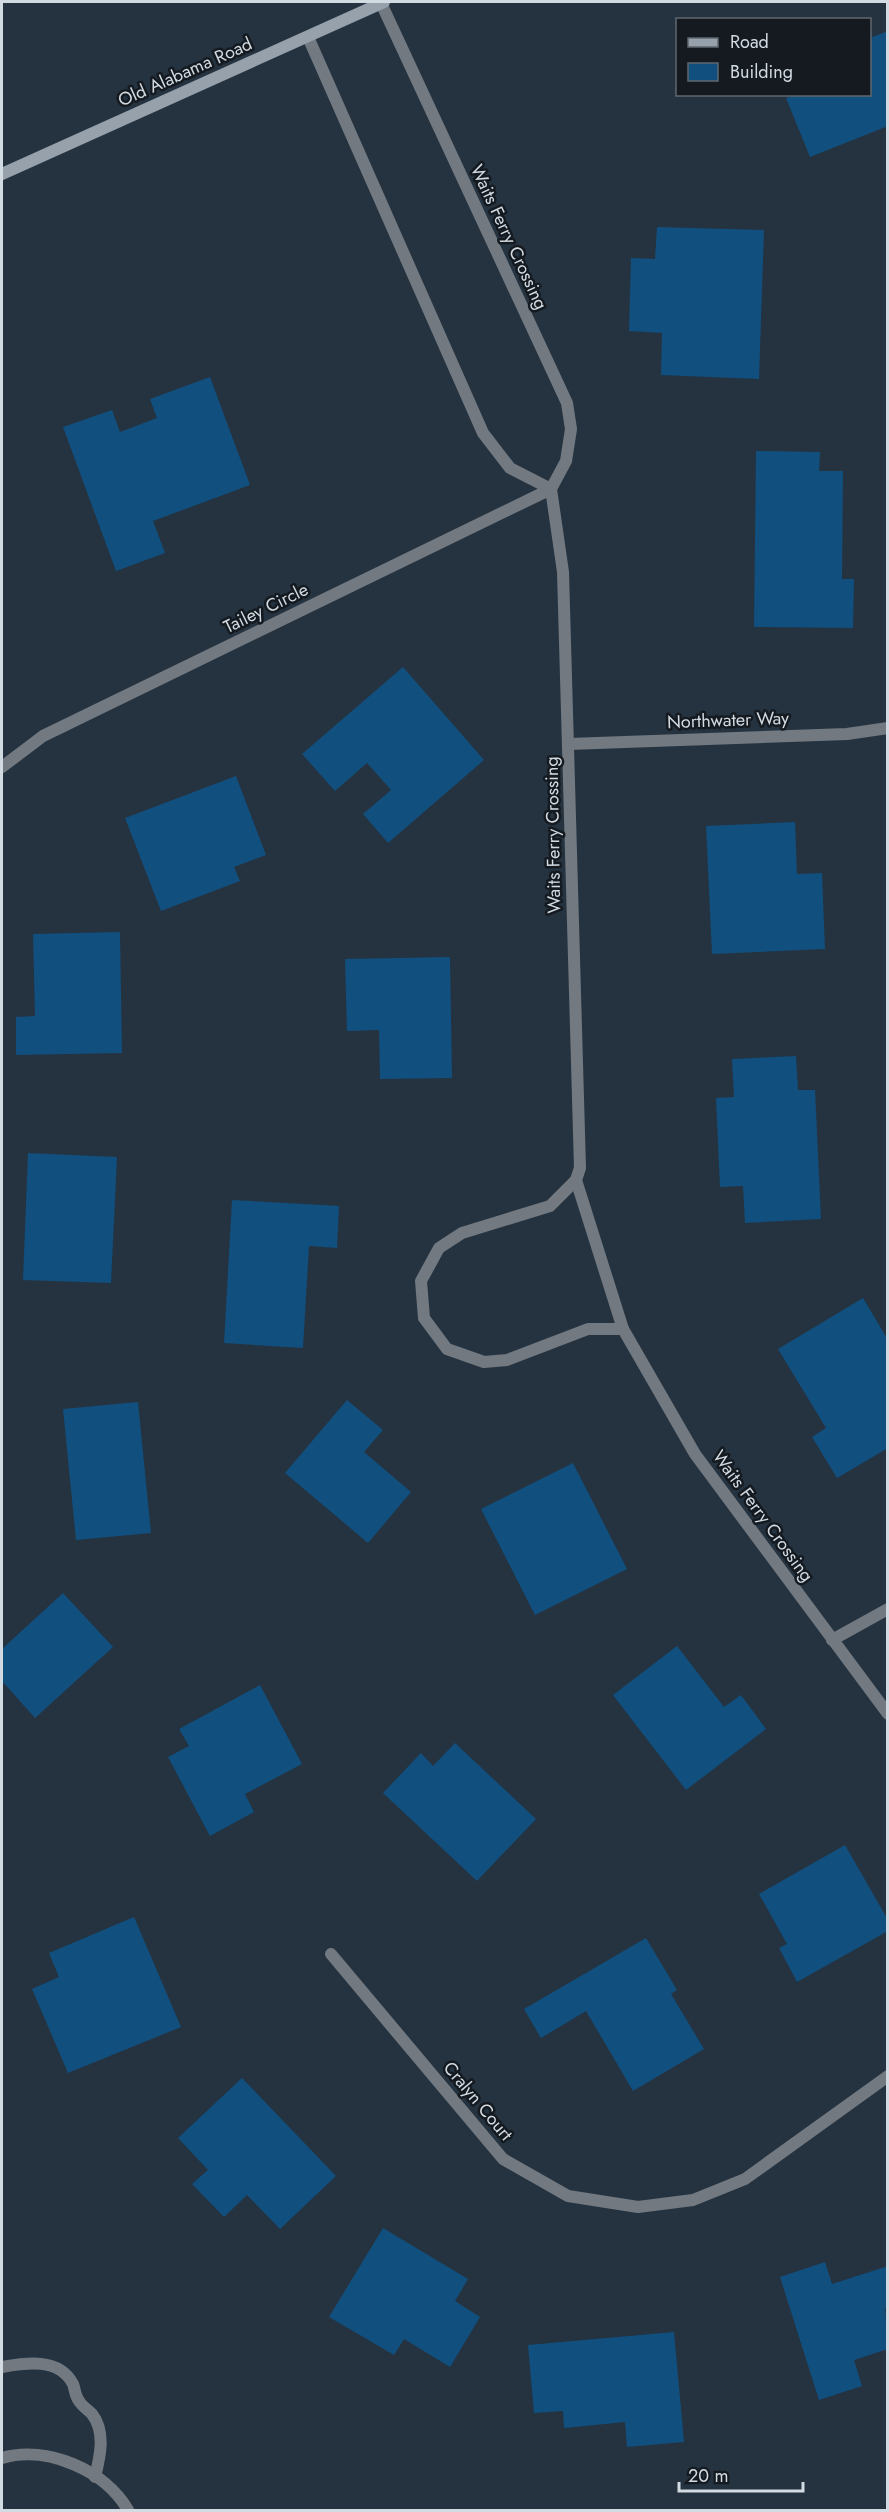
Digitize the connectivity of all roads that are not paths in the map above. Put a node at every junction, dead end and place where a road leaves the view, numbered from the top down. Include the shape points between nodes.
1 (382, 2) edge
2 (308, 37) junction
3 (2, 174) edge
4 (551, 489) junction
5 (888, 728) edge
6 (569, 744) junction
7 (2, 767) edge
8 (576, 1180) junction
9 (623, 1329) junction
10 (888, 1609) edge
11 (832, 1640) junction
12 (888, 1714) edge
13 (331, 1954) dead end
14 (888, 2076) edge
15 (2, 2367) edge
16 (2, 2458) edge
17 (95, 2477) junction
18 (128, 2511) edge

1 - 2 main road, Old Alabama Road
1 - 4 street, Waits Ferry Crossing via 567,403 571,429 566,461
2 - 3 main road, Old Alabama Road
2 - 4 street via 483,433 510,468
4 - 6 street, Waits Ferry Crossing via 563,572
4 - 7 street, Tailey Circle via 43,736
5 - 6 street, Northwater Way via 847,734
6 - 8 street, Waits Ferry Crossing via 580,1168
8 - 9 street, Waits Ferry Crossing
8 - 9 street via 550,1206 462,1233 439,1248 422,1281 424,1318 447,1349 484,1362 507,1360 588,1329
9 - 11 street, Waits Ferry Crossing via 695,1454
10 - 11 street
11 - 12 street, Waits Ferry Crossing
13 - 14 street, Cralyn Court via 503,2159 568,2196 638,2207 693,2200 745,2179
15 - 17 street via 30,2362 56,2367 72,2382 79,2402 93,2415 99,2429 101,2449
16 - 17 street via 33,2455 59,2459
17 - 18 street via 106,2484

